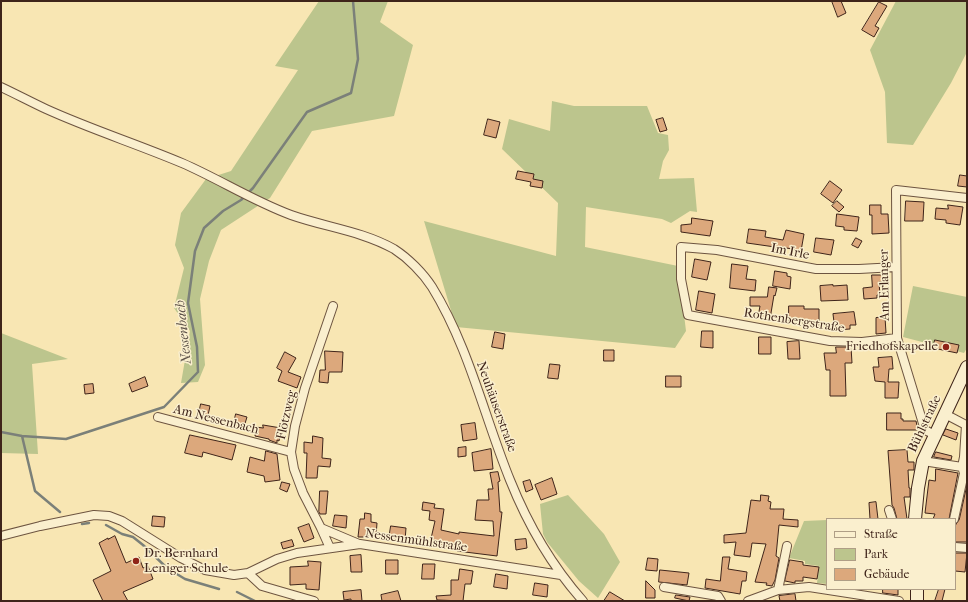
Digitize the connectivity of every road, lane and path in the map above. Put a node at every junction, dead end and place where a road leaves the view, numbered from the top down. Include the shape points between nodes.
1 (1, 87) edge
2 (967, 198) edge
3 (896, 267) junction
4 (333, 306) dead end
5 (688, 315) joint
6 (897, 338) junction
7 (967, 367) edge
8 (924, 397) dead end
9 (918, 404) junction
10 (944, 414) junction
11 (158, 417) dead end
12 (935, 435) junction
13 (291, 452) junction
14 (923, 461) junction
15 (962, 467) junction
16 (889, 510) dead end
17 (892, 518) edge
18 (915, 518) edge
19 (954, 518) edge
20 (322, 528) junction
21 (1, 536) edge
22 (360, 544) junction
23 (787, 546) dead end
24 (956, 547) edge
25 (330, 548) junction
26 (967, 548) edge
27 (248, 573) junction
28 (561, 575) junction
29 (664, 587) dead end
30 (778, 590) junction
31 (826, 590) edge
32 (828, 590) edge
33 (917, 590) edge
34 (314, 601) edge
35 (583, 601) edge
36 (721, 601) edge
37 (748, 601) edge
38 (899, 601) edge
39 (917, 601) edge

1 - 28 street, Neuhäuserstraße via 46,109 183,163 260,202 292,215 369,238 395,250 412,263 431,286 454,328 510,481 535,536
2 - 3 street, Am Erlanger via 896,190
3 - 5 street, Im Irle via 816,269 717,250 681,247 681,279
3 - 6 street, Am Erlanger
4 - 13 street, Flötzweg via 305,388
5 - 6 street, Rothenbergstraße via 830,340 862,342
6 - 9 street, Am Erlanger
7 - 10 street, Bühlstraße
8 - 9 street
9 - 12 street, Am Erlanger via 925,430
10 - 12 street, Bühlstraße
10 - 15 street via 966,425
11 - 13 street, Am Nessenbach
12 - 14 street, Bühlstraße
13 - 20 street, Flötzweg via 303,493
14 - 15 street
14 - 18 street, Bühlstraße
15 - 19 street via 964,473
16 - 17 street
20 - 22 street
20 - 25 street, Flötzweg
21 - 27 street, Nessenmühlstraße via 81,517 102,515 122,521 180,558 206,570 234,575
22 - 25 street, Nessenmühlstraße
22 - 28 street, Nessenmühlstraße
23 - 30 street
24 - 26 street
25 - 27 street, Nessenmühlstraße via 277,559
27 - 34 street via 262,586
28 - 35 street, Neuhäuserstraße
29 - 36 street via 718,596
30 - 31 street via 809,587
30 - 37 street
32 - 38 street
33 - 39 street

